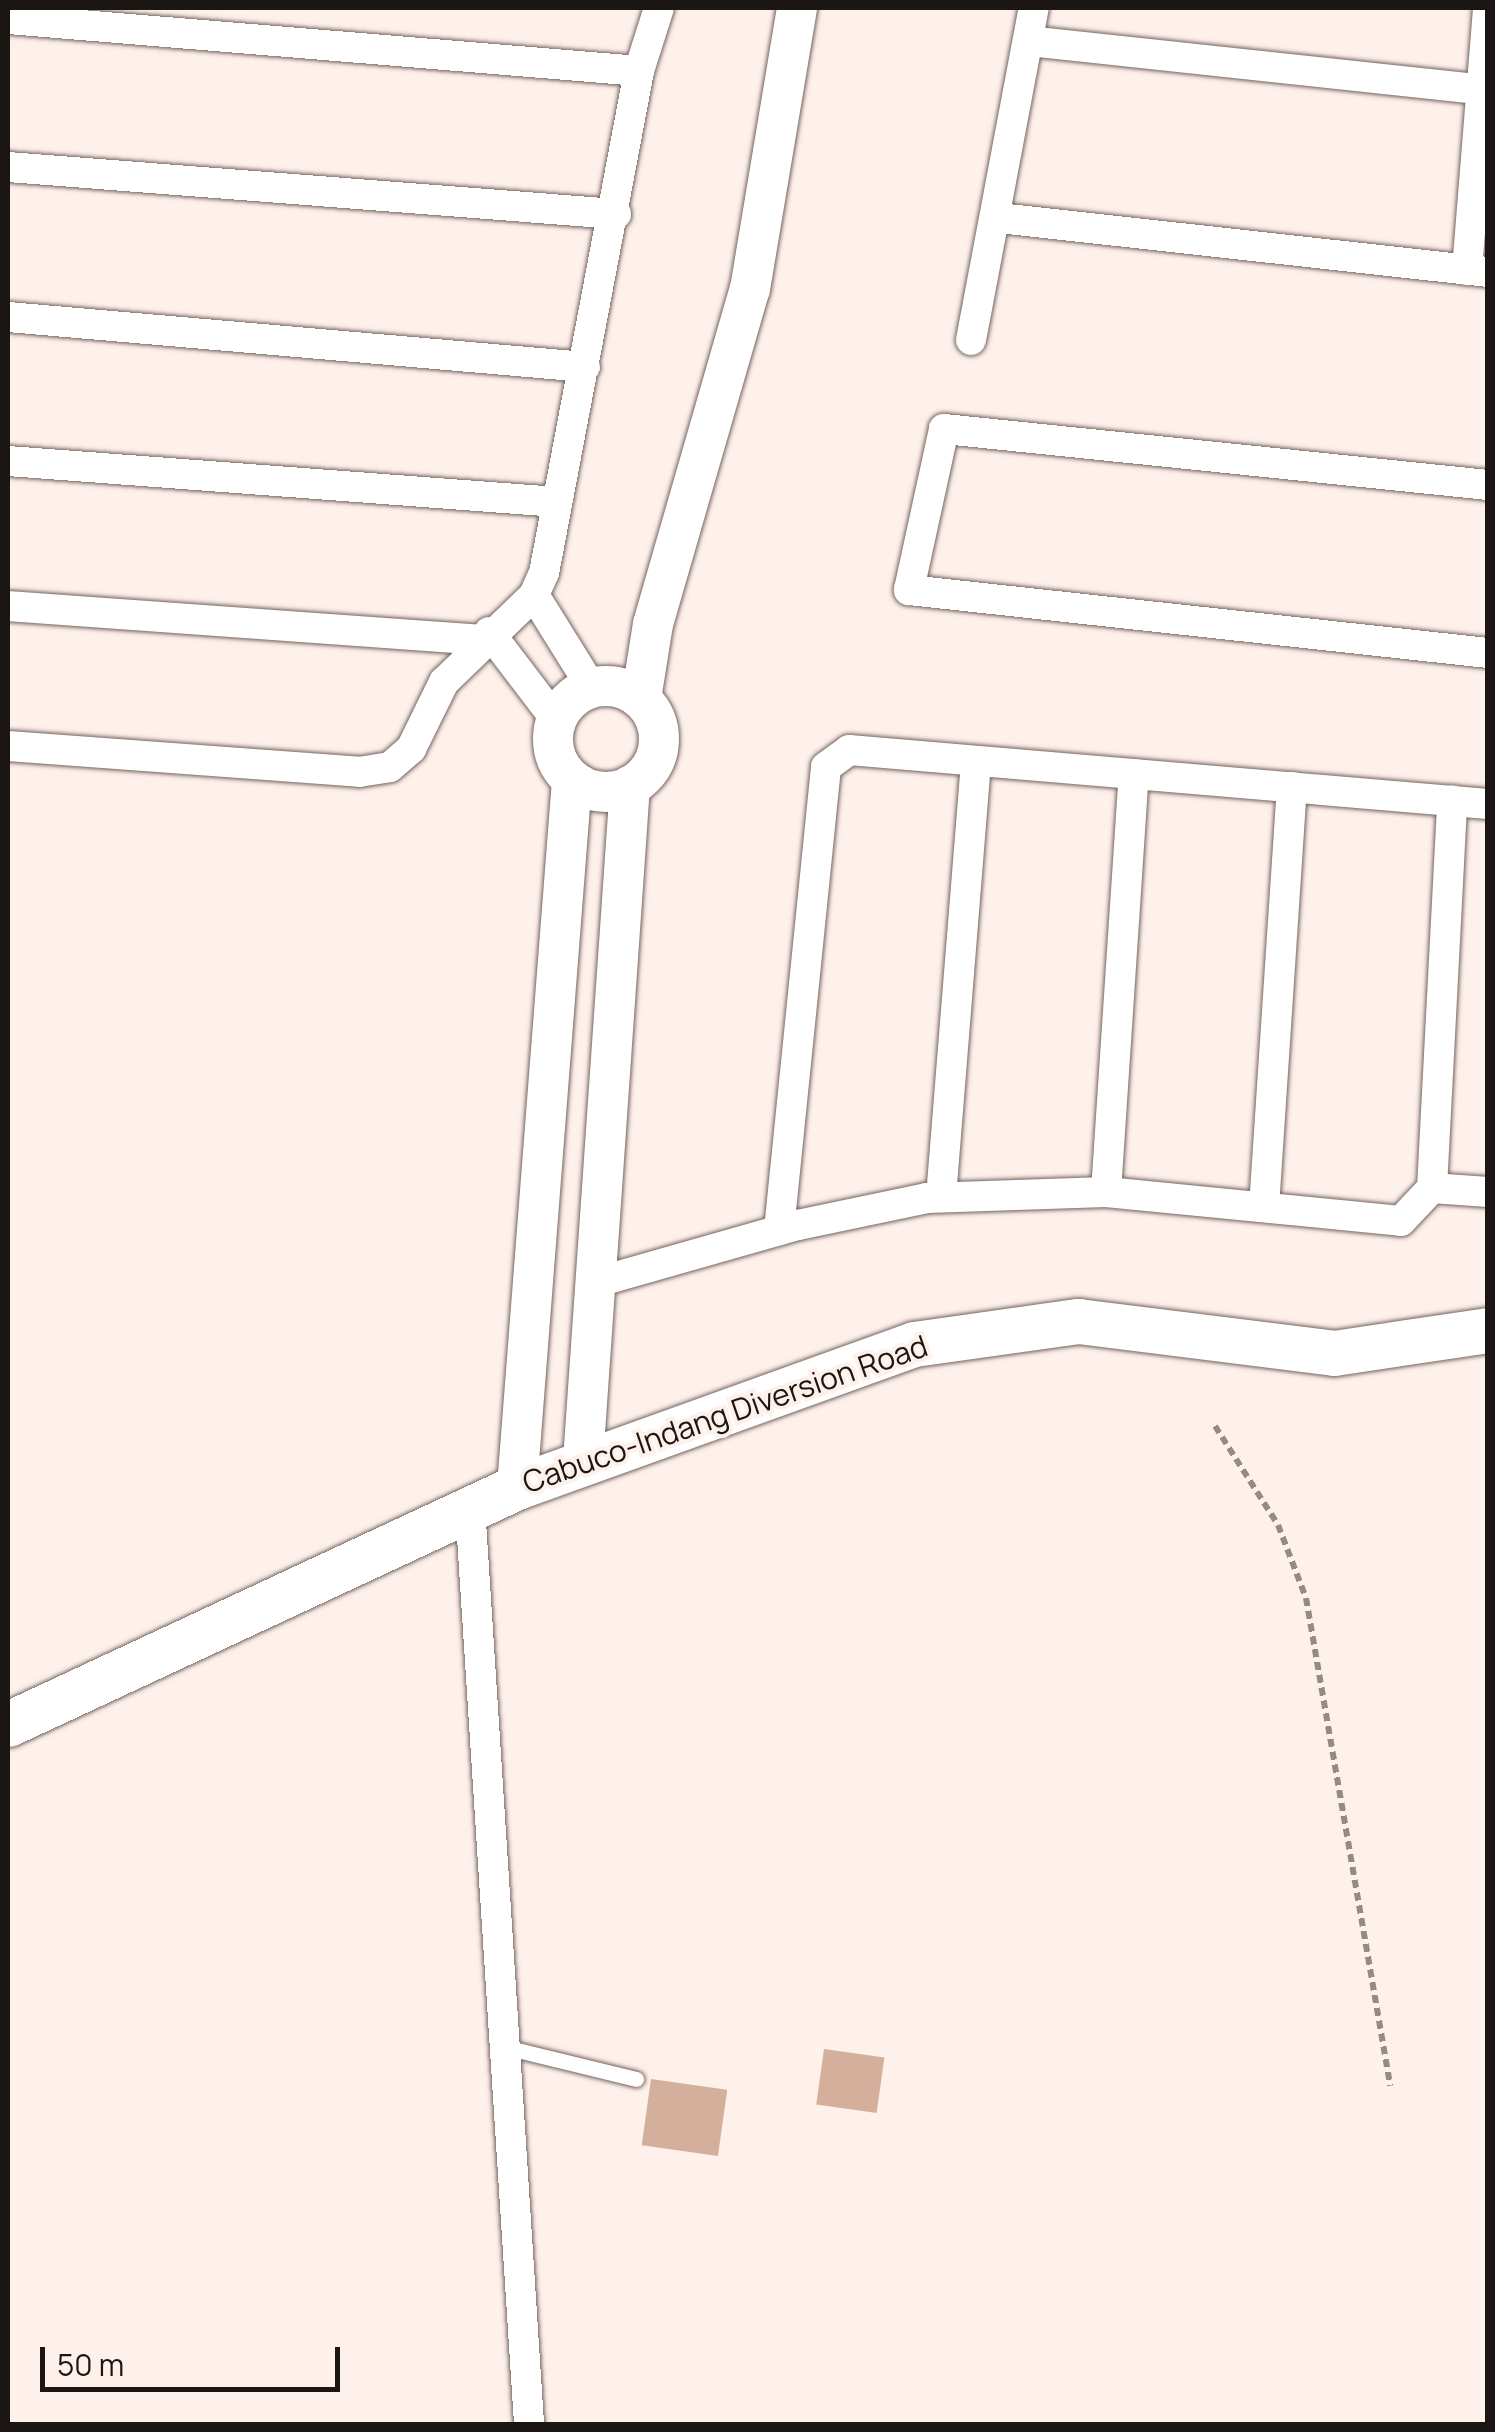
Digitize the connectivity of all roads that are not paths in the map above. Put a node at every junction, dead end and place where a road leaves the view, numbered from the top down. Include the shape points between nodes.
1 (659, 8) edge
2 (798, 8) edge
3 (1034, 8) edge
4 (1488, 11) edge
5 (8, 19) edge
6 (1028, 41) junction
7 (639, 71) junction
8 (1479, 89) junction
9 (8, 167) edge
10 (616, 214) junction
11 (999, 218) junction
12 (1477, 271) edge
13 (8, 317) edge
14 (971, 340) dead end
15 (585, 367) junction
16 (8, 461) edge
17 (1488, 486) edge
18 (557, 502) junction
19 (534, 595) junction
20 (8, 606) edge
21 (484, 636) junction
22 (1488, 654) edge
23 (614, 691) junction
24 (556, 720) junction
25 (8, 746) edge
26 (976, 760) junction
27 (1134, 774) junction
28 (572, 780) junction
29 (630, 786) junction
30 (1292, 788) junction
31 (1452, 801) junction
32 (1488, 804) edge
33 (1432, 1188) junction
34 (1106, 1192) junction
35 (1488, 1192) edge
36 (941, 1197) junction
37 (1264, 1207) junction
38 (778, 1230) junction
39 (594, 1283) junction
40 (1488, 1330) edge
41 (582, 1461) junction
42 (517, 1486) junction
43 (470, 1506) junction
44 (8, 1724) edge
45 (505, 2047) junction
46 (636, 2078) dead end
47 (529, 2424) edge

1 - 7 street
2 - 23 street via 750,290 652,624
3 - 6 street
4 - 8 street
5 - 7 street
6 - 8 street
6 - 11 street
7 - 10 street
8 - 12 street
9 - 10 street
10 - 15 street
11 - 12 street
11 - 14 street
13 - 15 street
15 - 18 street
16 - 18 street
17 - 22 street via 944,428 909,590
18 - 19 street
19 - 21 street
19 - 23 street
20 - 21 street
21 - 24 street
21 - 25 street via 444,682 411,749 390,768 359,772
23 - 24 street
23 - 29 street via 658,746
24 - 28 street via 554,752
26 - 27 street
26 - 36 street
26 - 38 street via 849,750 826,766
27 - 30 street
27 - 34 street
28 - 29 street via 600,792
28 - 42 street
29 - 39 street
30 - 31 street
30 - 37 street
31 - 32 street
31 - 33 street
33 - 35 street
33 - 37 street via 1402,1220
34 - 36 street
34 - 37 street
36 - 38 street
38 - 39 street
39 - 41 street
40 - 41 main road, Cabuco-Indang Diversion Road via 1334,1352 1121,1323 1016,1324 843,1366
41 - 42 main road, Cabuco-Indang Diversion Road
42 - 43 main road, Cabuco-Indang Diversion Road
43 - 44 main road, Cabuco-Indang Diversion Road
43 - 45 street
45 - 46 lane
45 - 47 street

